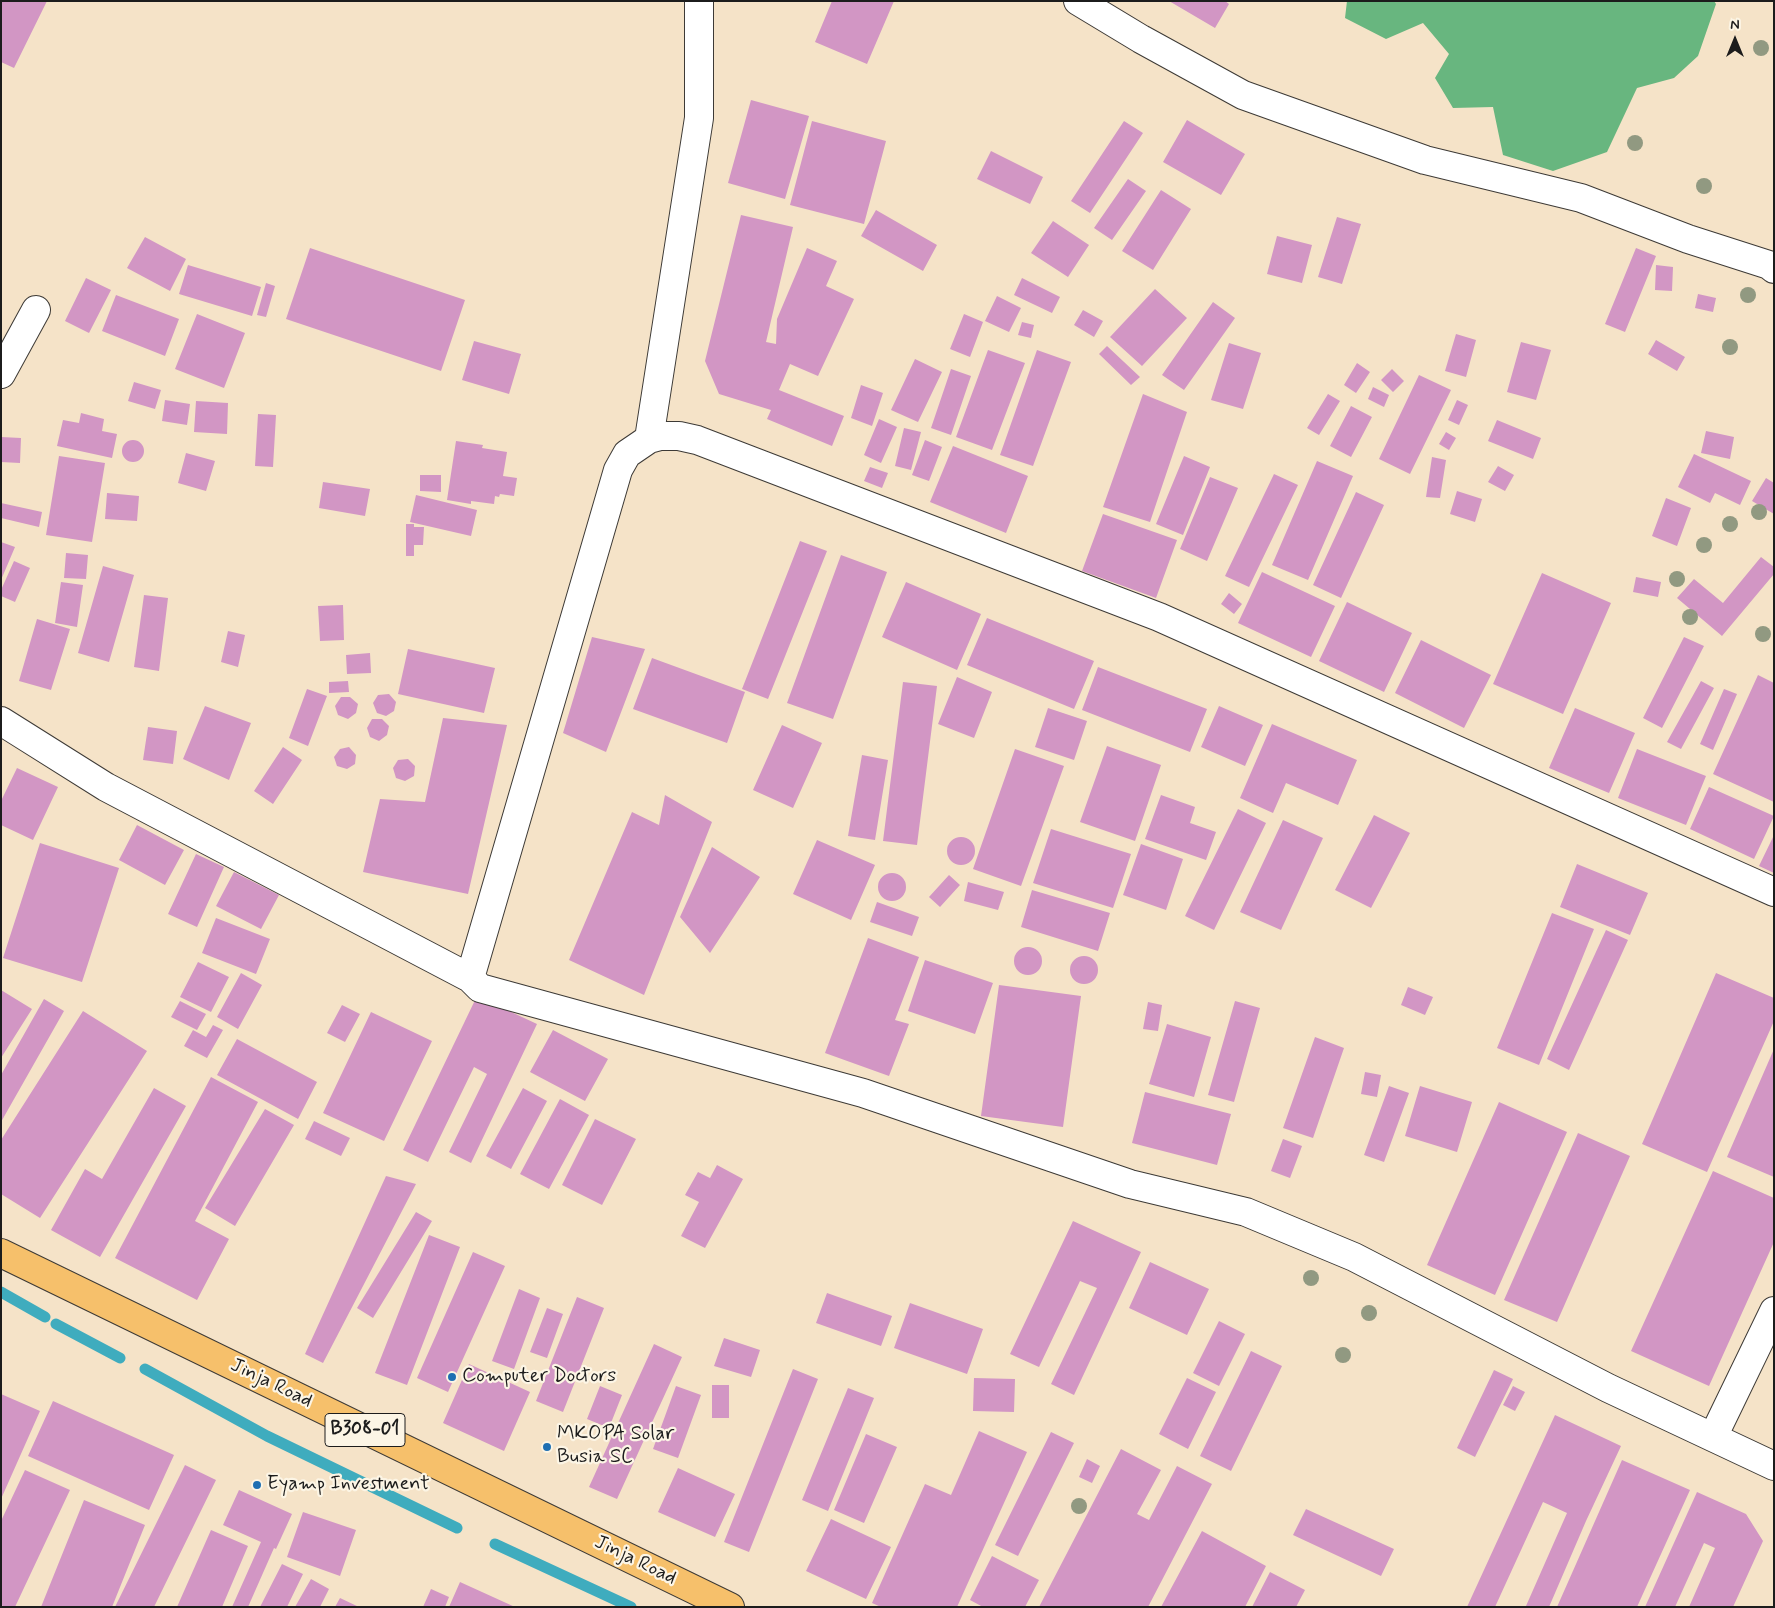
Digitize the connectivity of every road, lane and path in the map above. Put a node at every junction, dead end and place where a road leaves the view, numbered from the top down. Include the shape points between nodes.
1 (699, 1) edge
2 (1078, 1) edge
3 (1774, 269) edge
4 (36, 310) dead end
5 (1, 374) edge
6 (649, 439) junction
7 (1, 721) edge
8 (1774, 892) edge
9 (470, 978) junction
10 (1, 1253) edge
11 (1774, 1311) edge
12 (1713, 1438) junction
13 (1774, 1466) edge
14 (730, 1607) edge

1 - 6 street via 699,118
2 - 3 street via 1242,95 1425,160 1581,198
4 - 5 street
6 - 8 street via 680,436 697,440 1159,617
6 - 9 street via 627,454 618,470
7 - 9 street via 106,787
9 - 12 street via 480,988 863,1093 1130,1184 1246,1212 1354,1257 1591,1380
10 - 14 main road, Jinja Road / B308-01
11 - 12 street
12 - 13 street

